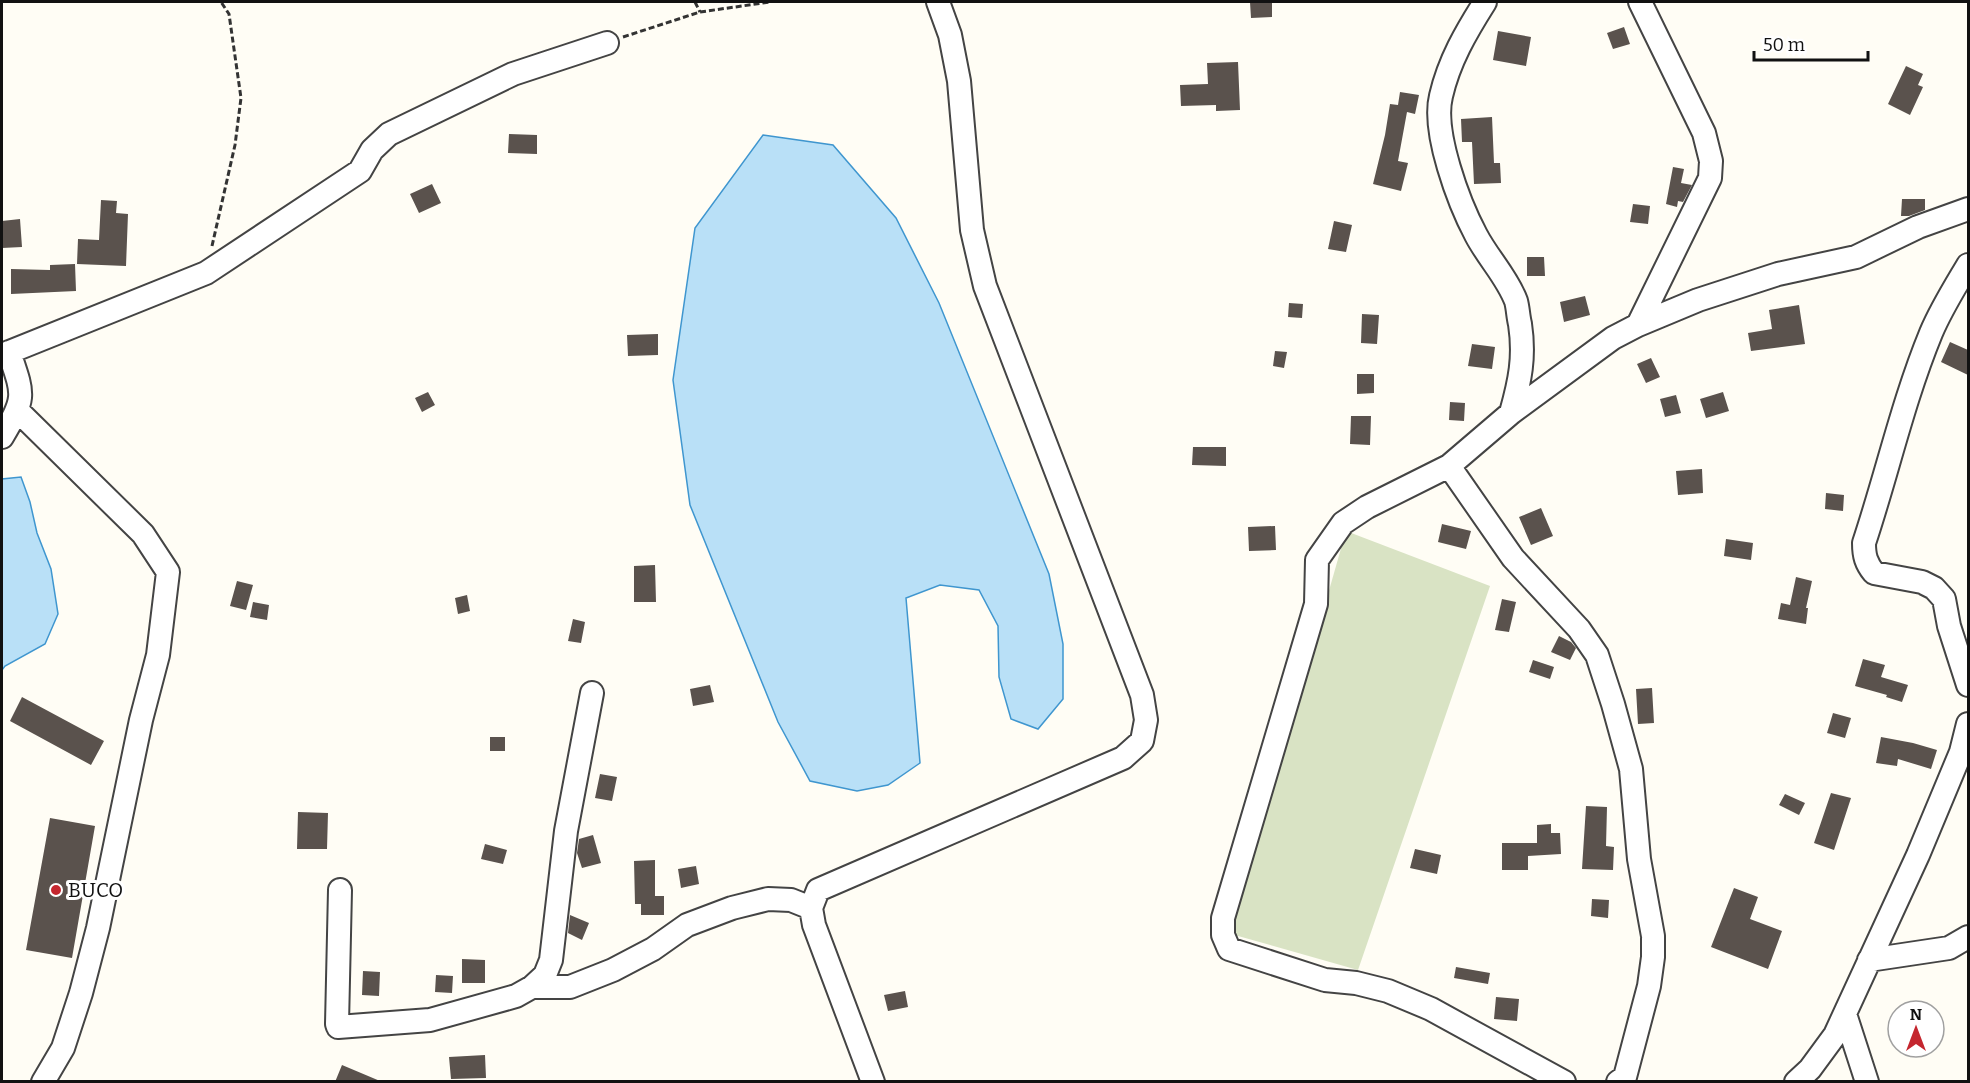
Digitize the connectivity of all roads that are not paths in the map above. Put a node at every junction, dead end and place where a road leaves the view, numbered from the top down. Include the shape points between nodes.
1 (938, 2) edge
2 (1485, 2) edge
3 (1640, 2) edge
4 (607, 43) road end
5 (1968, 209) edge
6 (1968, 265) edge
7 (1638, 325) junction
8 (5, 353) edge
9 (18, 411) junction
10 (1511, 413) junction
11 (2, 437) edge
12 (1449, 466) junction
13 (1968, 686) edge
14 (592, 693) dead end
15 (1968, 724) edge
16 (340, 890) dead end
17 (811, 908) junction
18 (1968, 937) edge
19 (1869, 960) junction
20 (532, 987) junction
21 (1845, 1014) junction
22 (43, 1082) edge
23 (873, 1082) edge
24 (1564, 1082) edge
25 (1618, 1082) edge
26 (1796, 1082) edge
27 (1867, 1082) edge

1 - 17 street via 950,35 959,81 972,230 985,286 1142,695 1146,720 1143,741 1123,759 818,890
2 - 10 street via 1459,44 1440,98 1440,121 1459,196 1476,236 1516,303 1523,361
3 - 7 street via 1704,133 1711,161 1710,178
4 - 8 street via 513,74 389,134 372,150 360,171 206,273
5 - 7 street via 1918,227 1856,257 1778,274
6 - 13 street via 1932,332 1921,362 1864,543 1864,554 1874,573 1922,582 1944,599
7 - 10 street via 1613,338
8 - 9 street via 20,386
9 - 11 street
9 - 22 street via 142,534 168,572 158,655 98,928 63,1048
10 - 12 street
12 - 24 street via 1343,523 1317,560 1316,604 1223,918 1223,935 1228,949 1325,980 1388,991 1431,1009
12 - 25 street via 1513,558 1578,629 1596,655 1631,769 1653,957 1625,1077
14 - 20 street via 566,831 551,960
15 - 19 street via 1961,752 1918,855
16 - 20 street via 338,1027 430,1020 516,996
17 - 20 street via 791,900 768,899 732,908 687,925 653,949 570,987
17 - 23 street
18 - 19 street via 1949,948
19 - 21 street
21 - 26 street via 1822,1054
21 - 27 street

